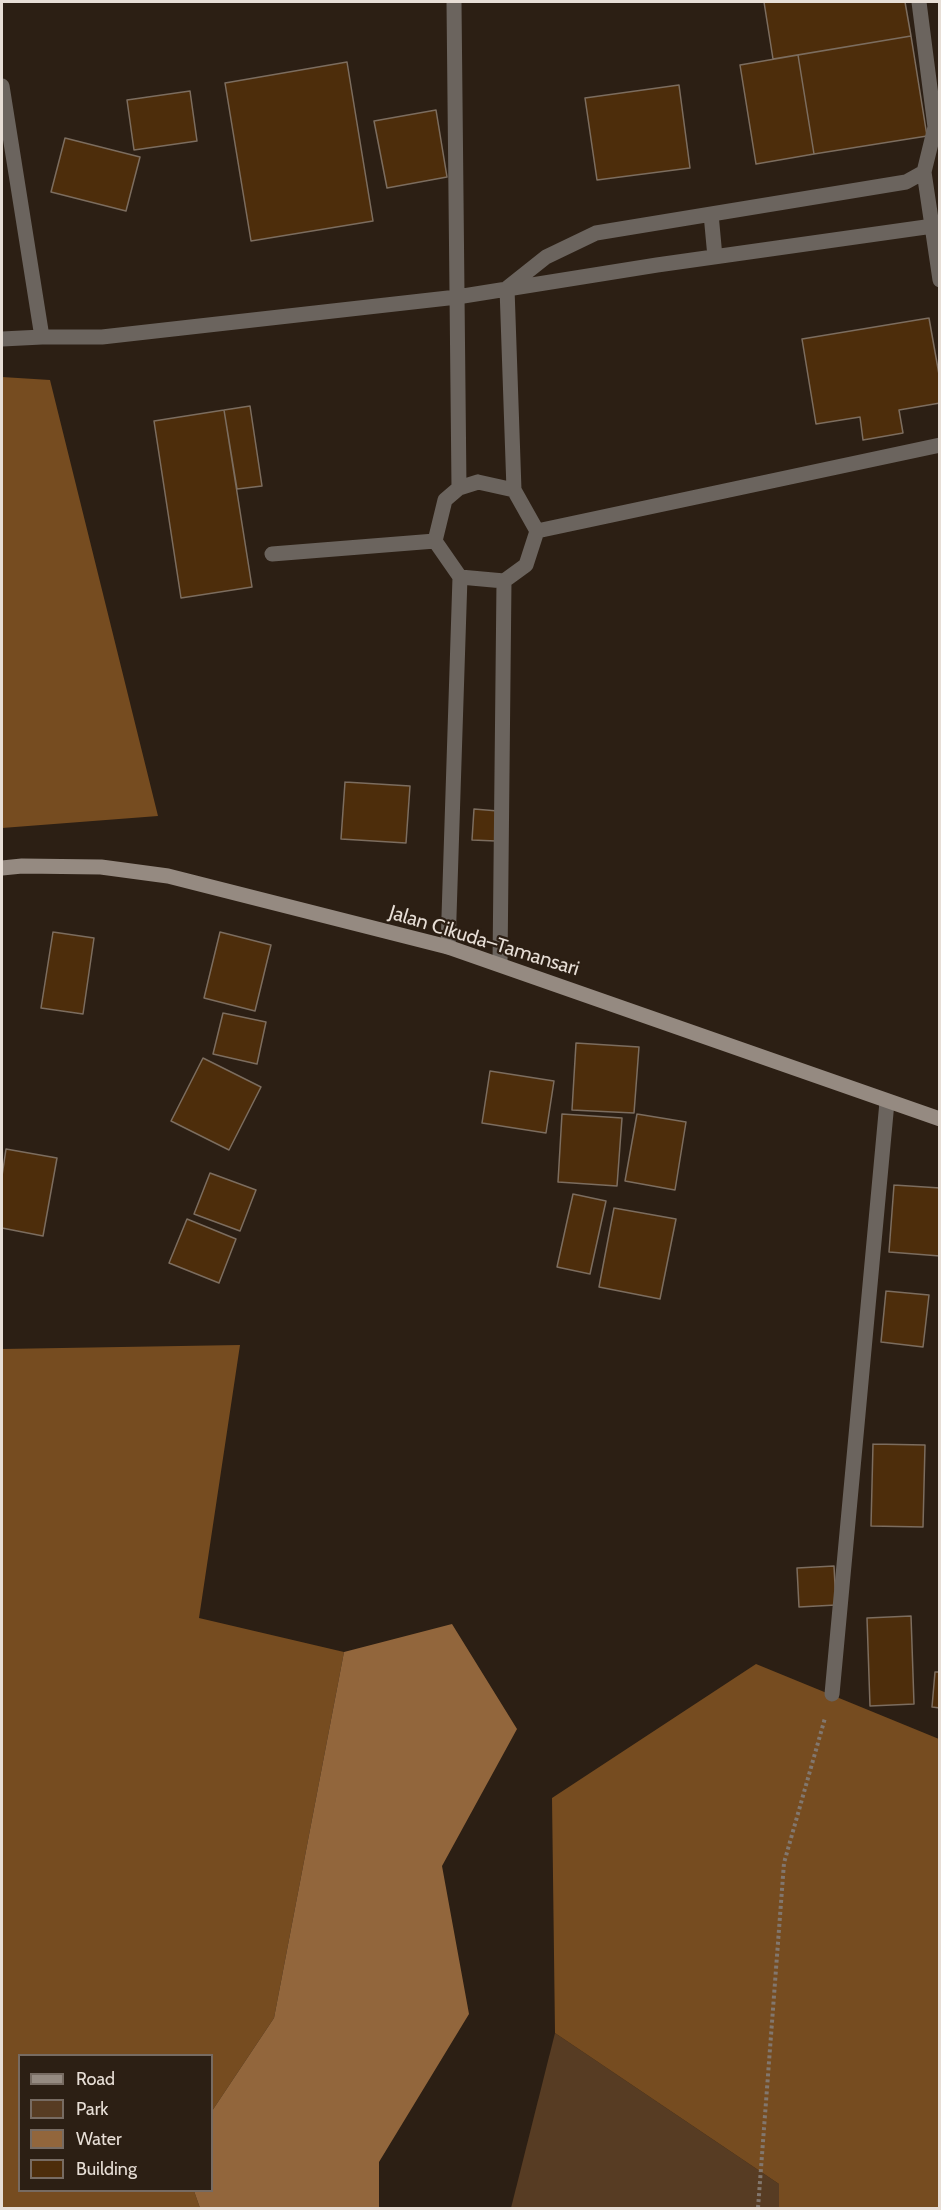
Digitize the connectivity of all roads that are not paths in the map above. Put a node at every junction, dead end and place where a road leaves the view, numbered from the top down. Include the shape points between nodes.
1 (454, 2) edge
2 (919, 2) edge
3 (2, 86) edge
4 (924, 172) junction
5 (711, 214) junction
6 (935, 226) edge
7 (716, 257) junction
8 (939, 280) edge
9 (507, 288) junction
10 (457, 297) junction
11 (42, 337) junction
12 (2, 339) edge
13 (939, 445) edge
14 (459, 488) junction
15 (514, 489) junction
16 (537, 531) junction
17 (435, 541) junction
18 (272, 554) dead end
19 (460, 577) junction
20 (504, 581) junction
21 (2, 868) edge
22 (448, 947) junction
23 (500, 964) junction
24 (887, 1102) junction
25 (939, 1119) edge
26 (832, 1694) road end

1 - 10 street
2 - 4 street via 935,127
3 - 11 street
4 - 5 street via 906,182
4 - 6 street
5 - 7 street
5 - 9 street via 596,233 546,257
6 - 7 street
6 - 8 street
7 - 9 street
9 - 10 street
9 - 15 street
10 - 11 street via 102,337
10 - 14 street
11 - 12 street
13 - 16 street
14 - 15 street via 478,482
14 - 17 street via 445,500
15 - 16 street
16 - 20 street via 526,565
17 - 18 street
17 - 19 street
19 - 20 street
19 - 22 street
20 - 23 street
21 - 22 street, Jalan Cikuda–Tamansari via 101,867 168,876
22 - 23 street, Jalan Cikuda–Tamansari
23 - 24 street, Jalan Cikuda–Tamansari
24 - 25 street, Jalan Cikuda–Tamansari
24 - 26 street

